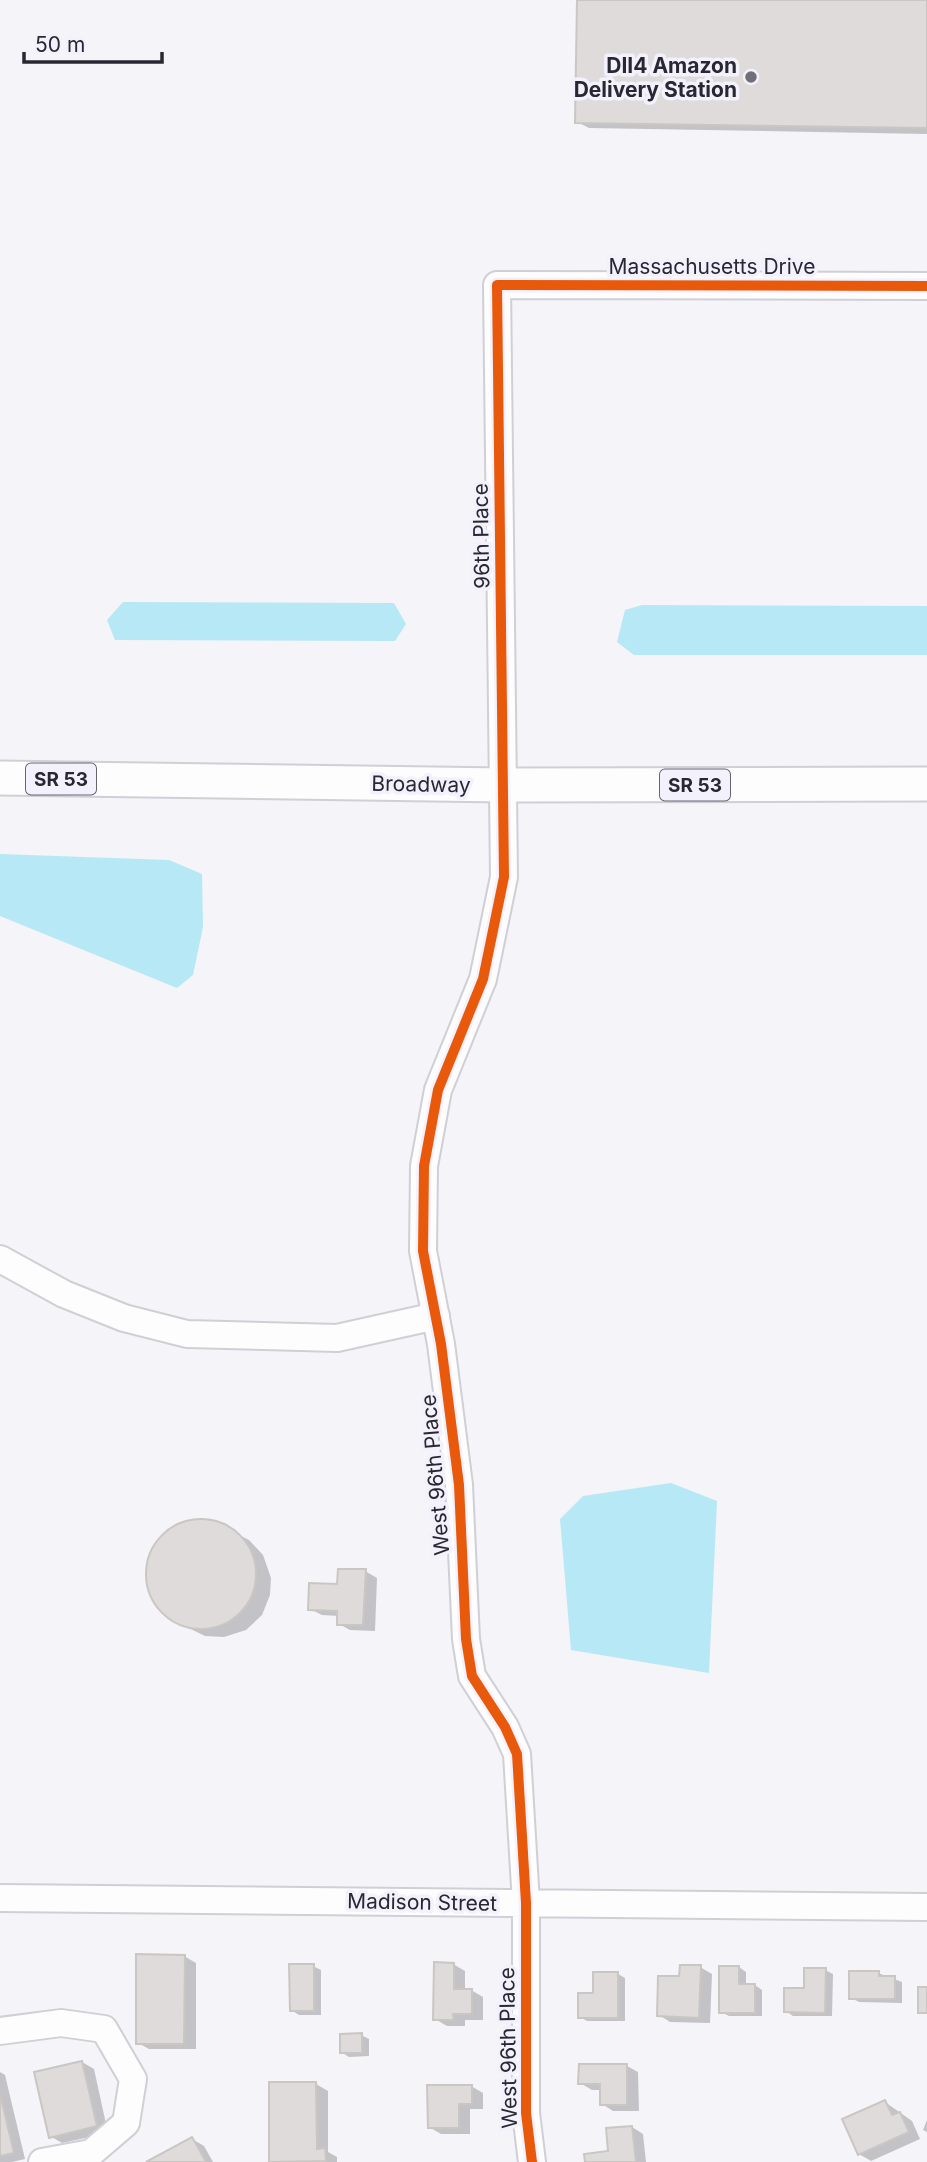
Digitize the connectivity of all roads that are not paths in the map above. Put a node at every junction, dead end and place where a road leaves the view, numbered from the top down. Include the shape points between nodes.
1 (497, 285) joint
2 (927, 286) edge
3 (0, 778) edge
4 (927, 784) edge
5 (504, 785) junction
6 (0, 1259) edge
7 (436, 1316) junction
8 (0, 1898) edge
9 (526, 1903) junction
10 (927, 1907) edge
11 (0, 2031) edge
12 (42, 2162) edge
13 (532, 2162) edge

1 - 2 street, Massachusetts Drive
1 - 5 street, 96th Place
3 - 5 main road, Broadway / SR 53
4 - 5 main road, Broadway / SR 53
5 - 7 street, West 96th Place via 504,877 483,979 438,1090 424,1166 423,1251
6 - 7 street via 88,1304 187,1334 337,1338
7 - 9 street, West 96th Place via 459,1485 466,1639 472,1676 517,1754
8 - 9 street, Madison Street
9 - 10 street, Madison Street
9 - 13 street, West 96th Place via 526,2113
11 - 12 street via 61,2022 104,2029 133,2079 126,2123 91,2153

